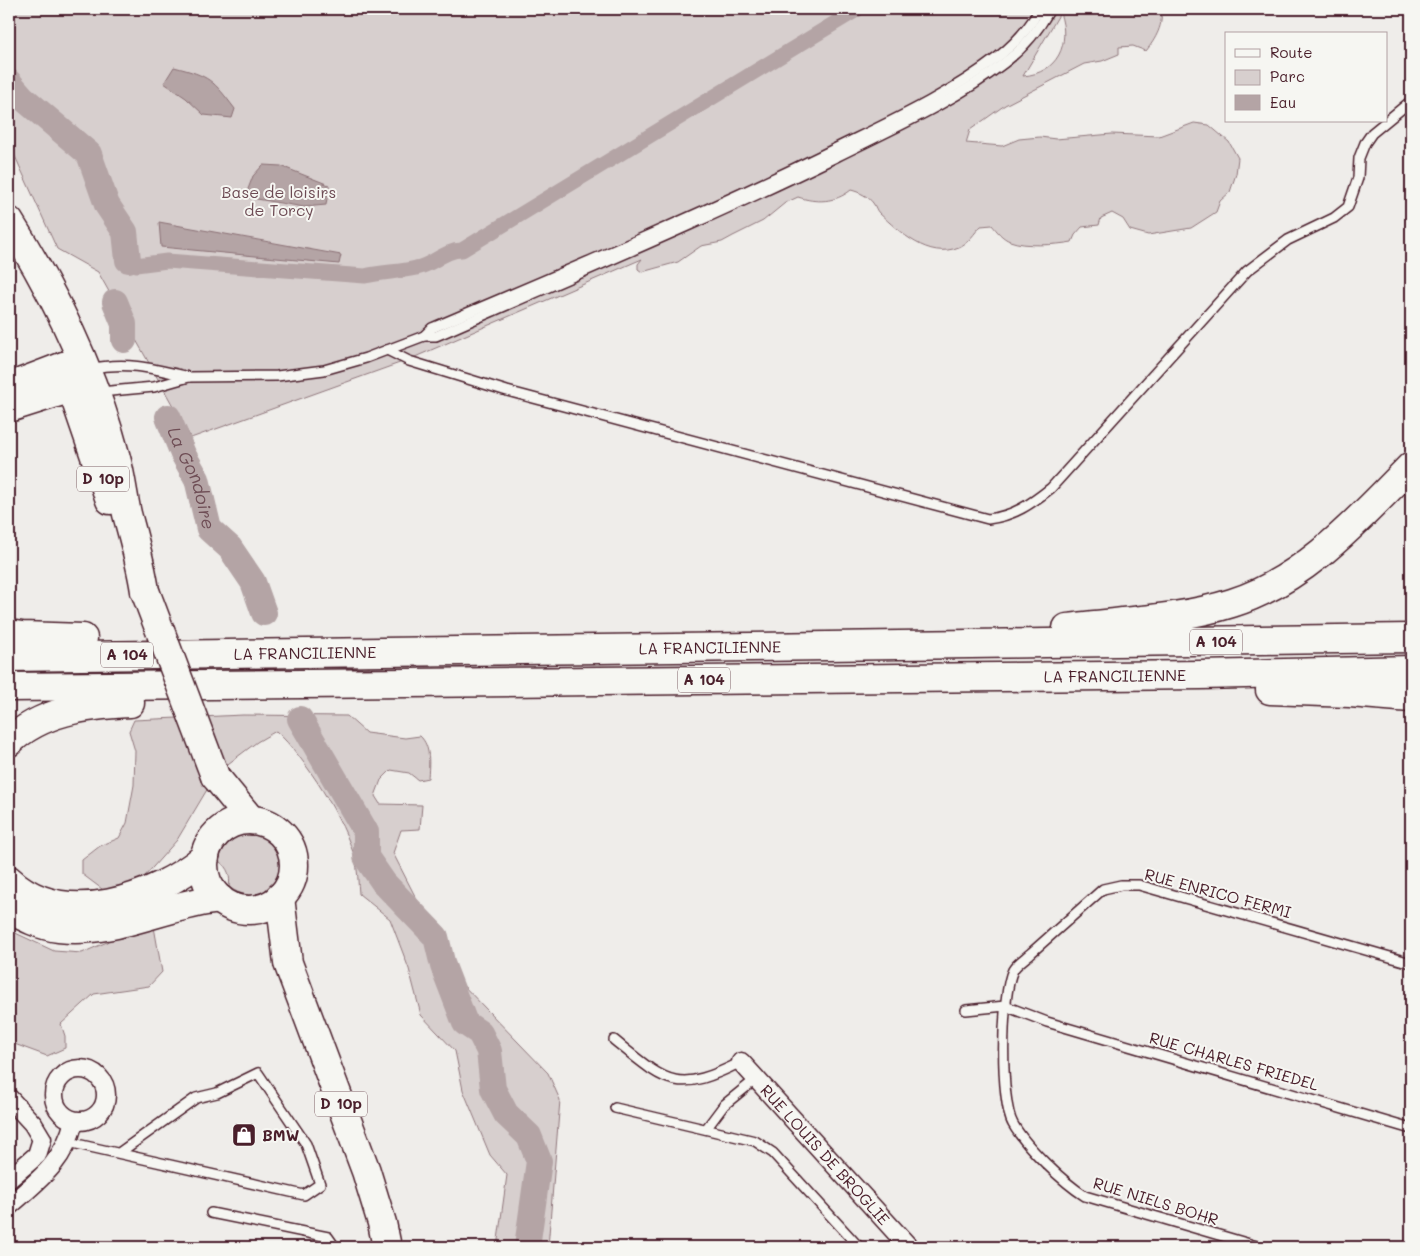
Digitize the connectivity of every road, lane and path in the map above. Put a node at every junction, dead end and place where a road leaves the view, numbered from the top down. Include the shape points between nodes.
1 (1040, 9) edge
2 (1050, 9) edge
3 (1411, 101) edge
4 (1388, 120) edge
5 (1385, 122) edge
6 (9, 221) edge
7 (9, 230) edge
8 (424, 336) junction
9 (387, 350) junction
10 (189, 377) junction
11 (79, 379) junction
12 (9, 387) edge
13 (9, 408) edge
14 (1411, 466) edge
15 (9, 634) edge
16 (1411, 638) edge
17 (1020, 643) junction
18 (246, 654) junction
19 (9, 657) edge
20 (1411, 670) edge
21 (1201, 675) junction
22 (207, 685) junction
23 (9, 687) edge
24 (1411, 698) edge
25 (9, 742) edge
26 (215, 776) junction
27 (251, 820) junction
28 (219, 832) junction
29 (205, 857) junction
30 (9, 880) edge
31 (280, 897) junction
32 (220, 899) junction
33 (9, 910) edge
34 (250, 910) junction
35 (288, 963) junction
36 (1411, 963) edge
37 (1013, 970) joint
38 (1005, 1006) junction
39 (966, 1010) dead end
40 (614, 1040) dead end
41 (741, 1062) joint
42 (756, 1079) junction
43 (9, 1098) edge
44 (615, 1108) dead end
45 (74, 1121) dead end
46 (706, 1129) junction
47 (1411, 1129) edge
48 (68, 1142) junction
49 (119, 1153) junction
50 (9, 1179) edge
51 (9, 1206) edge
52 (211, 1213) dead end
53 (335, 1247) edge
54 (386, 1247) edge
55 (859, 1247) edge
56 (909, 1247) edge
57 (1260, 1247) edge

1 - 8 lane via 1022,36 999,57 911,110 744,193 432,328
2 - 8 lane via 1029,41 1004,63 916,116 748,200 436,336
3 - 4 lane
5 - 9 lane via 1365,143 1348,207 1334,218 1288,240 1247,271 1051,488 1030,505 1006,517 988,519 507,391 409,361
6 - 11 main road, D 10p via 56,305
7 - 11 main road, D 10p
8 - 9 lane
9 - 10 lane via 324,370 277,376
10 - 11 lane via 154,387
10 - 11 lane via 140,365 103,366
11 - 12 main road
11 - 13 main road
11 - 26 main road, D 10p, bridge via 116,459 141,561 145,591
14 - 17 main road via 1339,539 1290,574 1233,602 1178,615 1047,630
15 - 18 main road via 66,638 215,638
16 - 17 main road, LA FRANCILIENNE / A 104
17 - 18 main road, LA FRANCILIENNE / A 104
18 - 19 main road, LA FRANCILIENNE / A 104
20 - 21 main road, LA FRANCILIENNE / A 104
21 - 22 main road, LA FRANCILIENNE / A 104
21 - 24 main road via 1241,690
22 - 23 main road, LA FRANCILIENNE / A 104
22 - 25 main road via 172,702 97,705 62,712 26,729
26 - 27 main road, D 10p
26 - 28 main road, D 10p
27 - 28 main road via 236,822
27 - 31 main road via 272,826 290,846 293,874
28 - 29 main road
29 - 30 main road via 188,871 142,894 96,904 72,906 51,903 23,891
29 - 32 main road via 207,880
31 - 34 main road via 266,906
31 - 35 main road, D 10p
32 - 33 main road via 191,902 133,919 76,929 58,928
32 - 34 main road via 234,907
34 - 35 main road, D 10p
35 - 54 main road, D 10p via 366,1171
36 - 37 lane, RUE ENRICO FERMI via 1139,886 1121,885 1103,889
37 - 38 lane, RUE NIELS BOHR
38 - 39 lane
38 - 47 lane, RUE CHARLES FRIEDEL via 1047,1022
38 - 57 lane, RUE NIELS BOHR via 1006,1100 1013,1125 1062,1179 1102,1203
40 - 41 lane via 649,1068 678,1082 713,1076
41 - 42 street, RUE LOUIS DE BROGLIE
42 - 46 lane via 724,1105
42 - 56 street, RUE LOUIS DE BROGLIE
43 - 50 street via 42,1139 37,1155
44 - 46 lane
45 - 48 street
46 - 55 lane via 756,1141 773,1153
48 - 49 lane
48 - 51 street via 47,1173
49 - 49 lane via 304,1195 320,1184 306,1144 258,1073 217,1093 196,1098
52 - 53 lane via 328,1237

